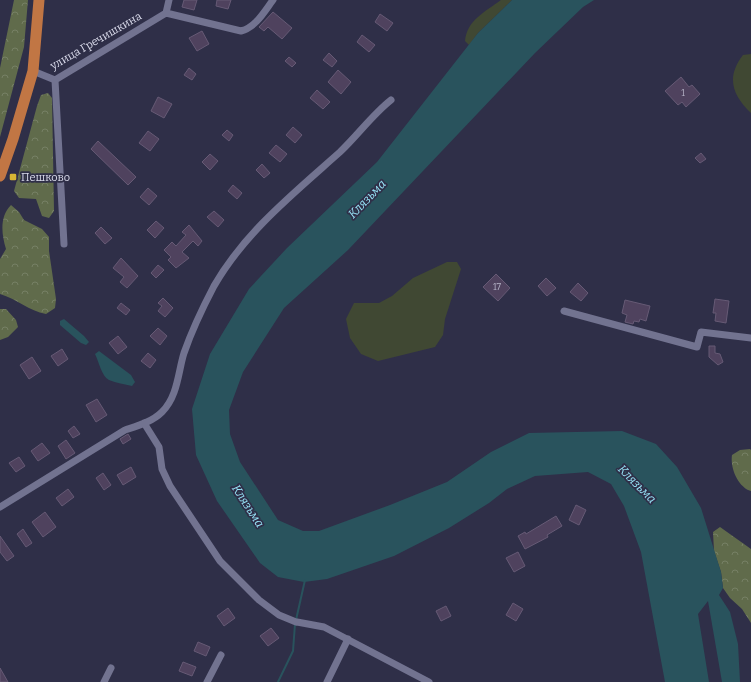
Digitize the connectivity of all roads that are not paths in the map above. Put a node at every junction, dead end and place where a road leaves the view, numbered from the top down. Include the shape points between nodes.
1 (39, 0) edge
2 (169, 0) edge
3 (273, 0) edge
4 (166, 13) junction
5 (33, 71) junction
6 (55, 80) junction
7 (391, 100) dead end
8 (0, 176) edge
9 (64, 244) dead end
10 (564, 311) dead end
11 (751, 338) edge
12 (144, 423) junction
13 (0, 507) edge
14 (348, 639) junction
15 (221, 655) dead end
16 (111, 668) dead end
17 (104, 682) edge
18 (207, 682) edge
19 (327, 682) edge
20 (429, 682) edge

1 - 5 highway
2 - 4 street
3 - 4 street via 253,26 241,31
4 - 6 street, улица Гречишкина
5 - 6 street, улица Гречишкина
5 - 8 highway
6 - 9 street
7 - 12 street via 234,254 214,286 195,326 168,406 162,413
10 - 11 street via 697,347 701,332
12 - 13 street via 124,430
12 - 14 street via 159,447 162,468 170,486 220,560 259,600 279,615 295,622 324,627
14 - 19 street
14 - 20 street
15 - 18 street
16 - 17 street

